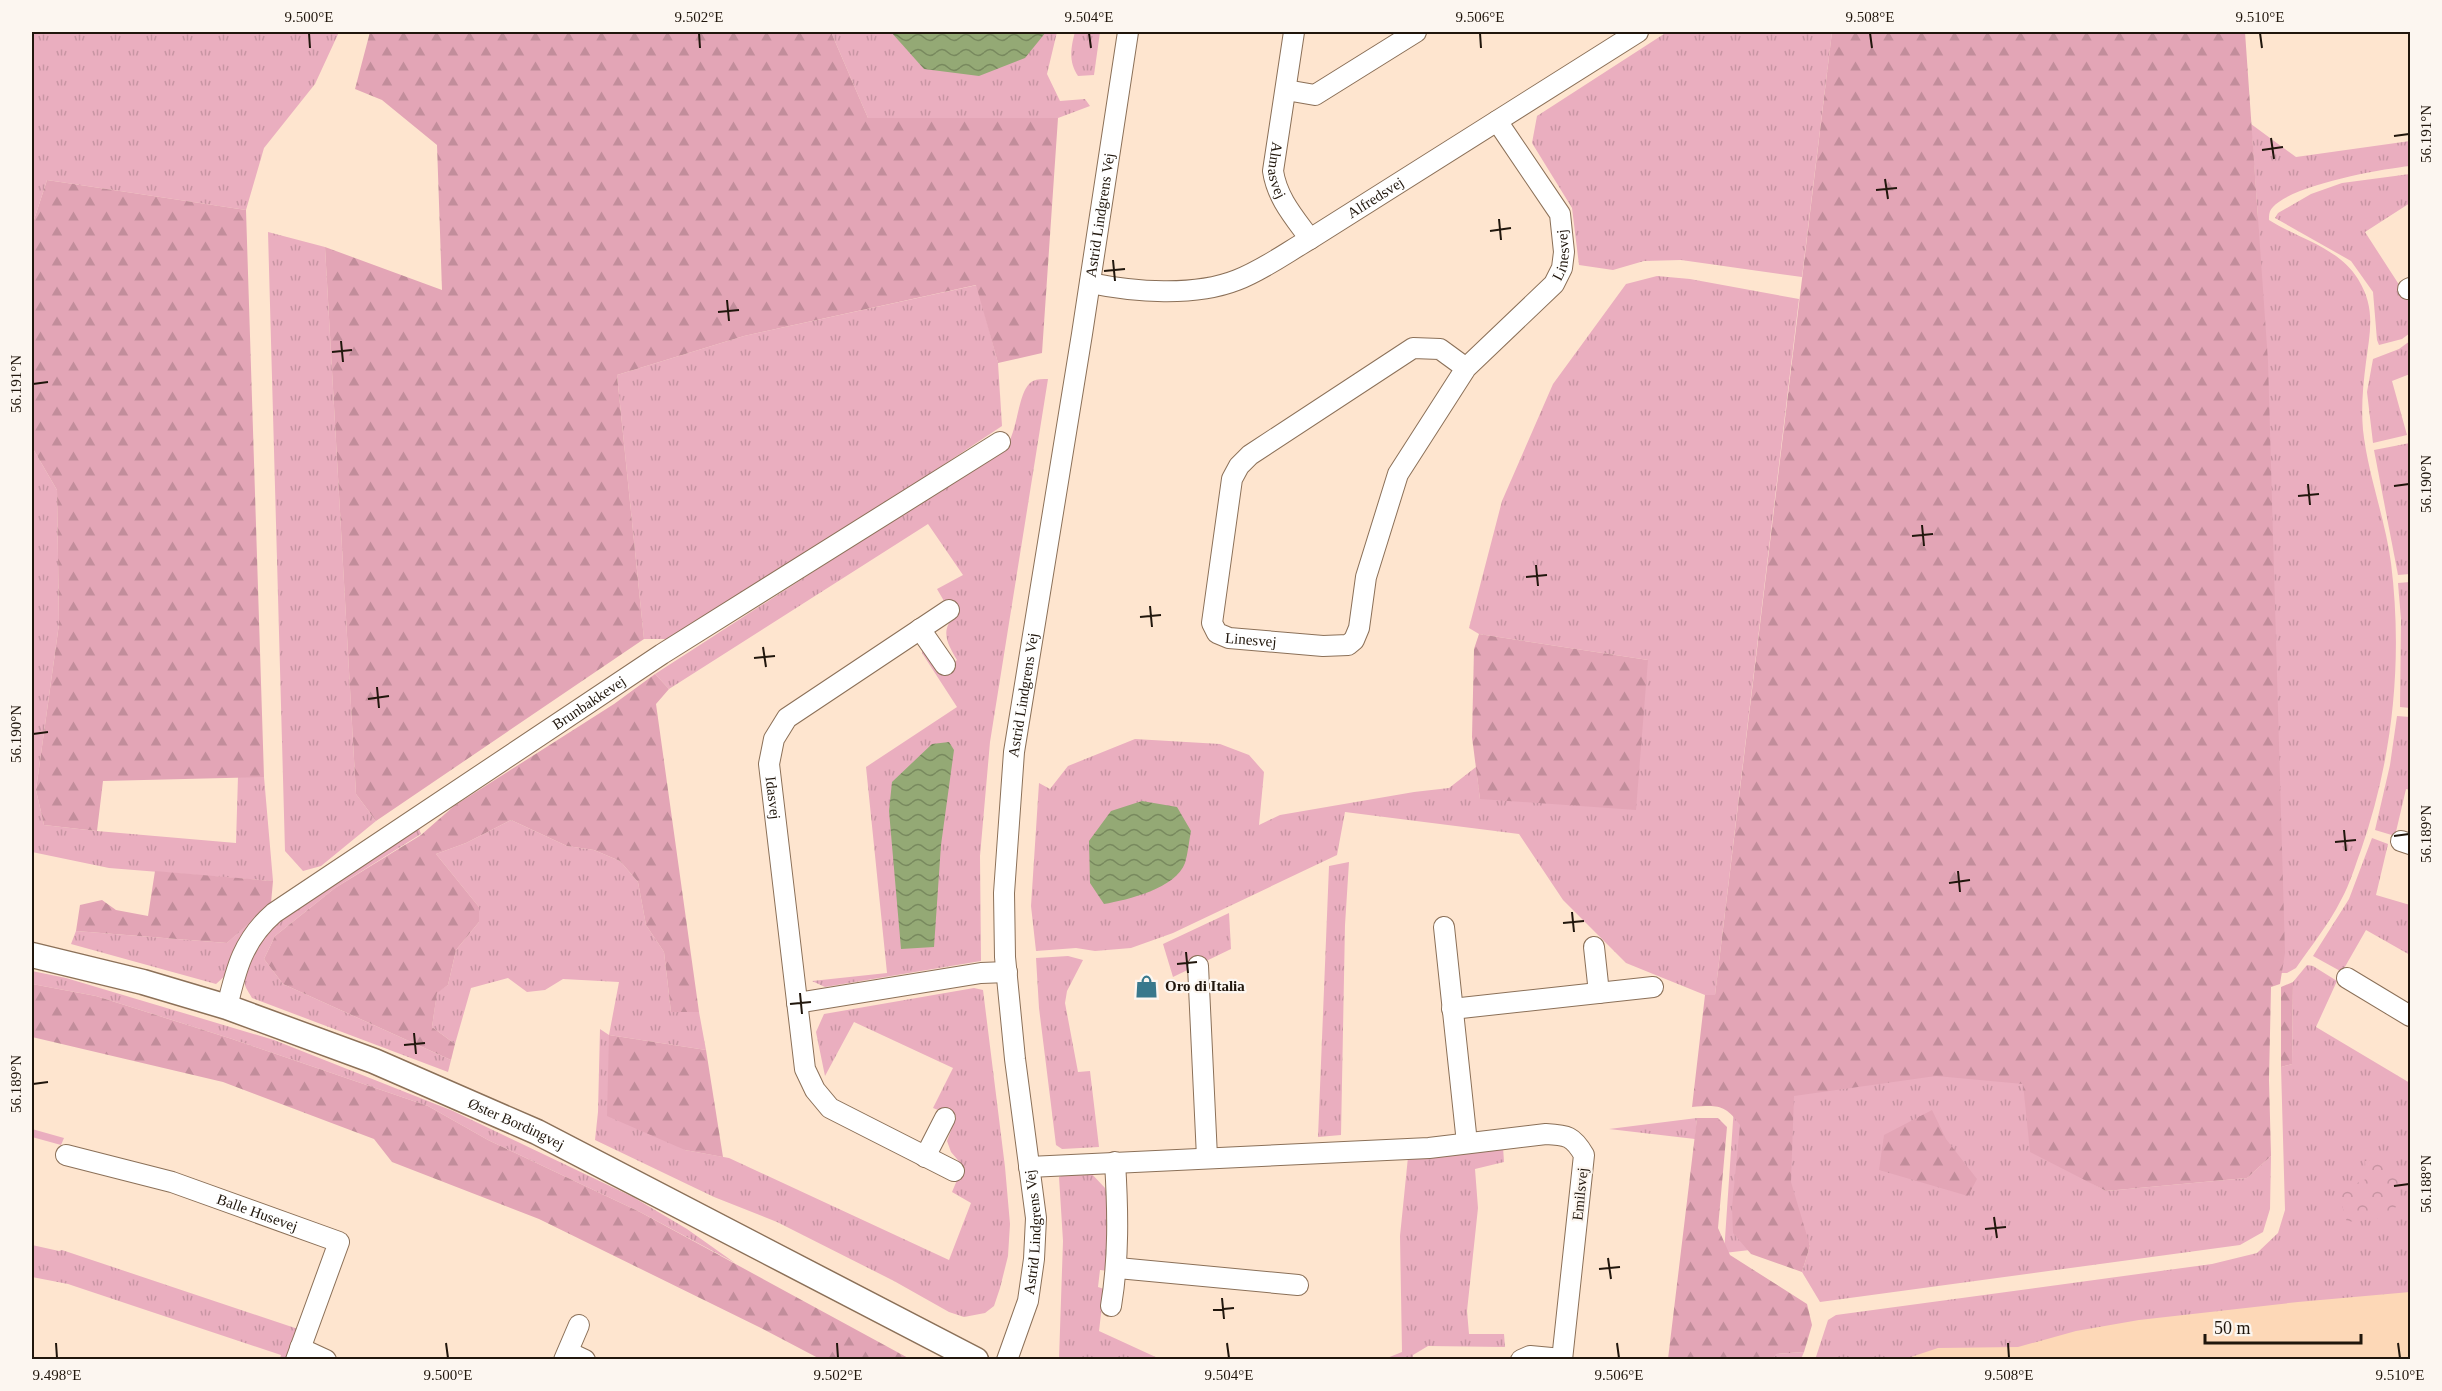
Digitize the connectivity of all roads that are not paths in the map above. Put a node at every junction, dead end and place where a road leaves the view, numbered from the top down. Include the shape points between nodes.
1 (1128, 32) edge
2 (1294, 32) edge
3 (1416, 32) edge
4 (1638, 32) edge
5 (1286, 90) junction
6 (1497, 121) junction
7 (1310, 239) junction
8 (1090, 283) junction
9 (1466, 368) junction
10 (1000, 442) dead end
11 (949, 610) dead end
12 (920, 629) junction
13 (945, 665) dead end
14 (1444, 927) dead end
15 (1594, 947) dead end
16 (32, 955) edge
17 (1198, 966) dead end
18 (1007, 972) junction
19 (2347, 978) dead end
20 (1653, 987) dead end
21 (1599, 993) junction
22 (797, 1003) junction
23 (227, 1007) junction
24 (1452, 1009) junction
25 (2410, 1016) edge
26 (945, 1118) dead end
27 (1467, 1143) junction
28 (66, 1155) dead end
29 (925, 1157) junction
30 (1207, 1157) junction
31 (1115, 1162) junction
32 (1029, 1167) junction
33 (954, 1171) dead end
34 (1118, 1268) junction
35 (1298, 1285) dead end
36 (1111, 1306) dead end
37 (579, 1325) dead end
38 (298, 1354) edge
39 (572, 1357) edge
40 (326, 1359) edge
41 (976, 1359) edge
42 (1007, 1359) edge
43 (1521, 1359) edge
44 (1562, 1359) edge

1 - 8 street, Astrid Lindgrens Vej
2 - 5 street, Almasvej
3 - 5 street via 1315,95
4 - 6 street, Alfredsvej
5 - 7 street, Almasvej via 1273,171 1275,186
6 - 7 street, Alfredsvej
6 - 9 street, Linesvej via 1560,214 1562,268 1554,284
7 - 8 street, Alfredsvej via 1236,281 1196,290 1124,290
8 - 18 street, Astrid Lindgrens Vej via 1014,752 1004,893
9 - 9 street, Linesvej via 1398,474 1366,577 1354,640 1348,645 1323,646 1229,638 1217,633 1212,623 1232,479 1239,466 1413,348 1440,349
10 - 23 street, Brunbakkevej via 662,654 274,913 259,926 239,959
11 - 12 street, Idasvej
12 - 13 street
12 - 22 street, Idasvej via 787,718 774,739 769,764
14 - 24 street
15 - 21 street
16 - 23 street, Øster Bordingvej
17 - 30 street
18 - 22 street
18 - 32 street, Astrid Lindgrens Vej
19 - 25 street
20 - 21 street
21 - 24 street
22 - 29 street, Idasvej via 805,1069 814,1090 830,1108
23 - 41 street, Øster Bordingvej via 374,1061 537,1132
24 - 27 street
26 - 29 street
27 - 30 street, Emilsvej
27 - 44 street, Emilsvej via 1564,1135 1576,1142 1584,1155
28 - 38 street, Balle Husevej via 172,1182 339,1242
29 - 33 street, Idasvej
30 - 31 street, Emilsvej
31 - 32 street, Emilsvej
31 - 34 street
32 - 42 street, Astrid Lindgrens Vej via 1036,1218 1034,1259 1028,1301
34 - 35 street
34 - 36 street
37 - 39 street
38 - 40 street, Balle Husevej
43 - 44 street, Emilsvej

